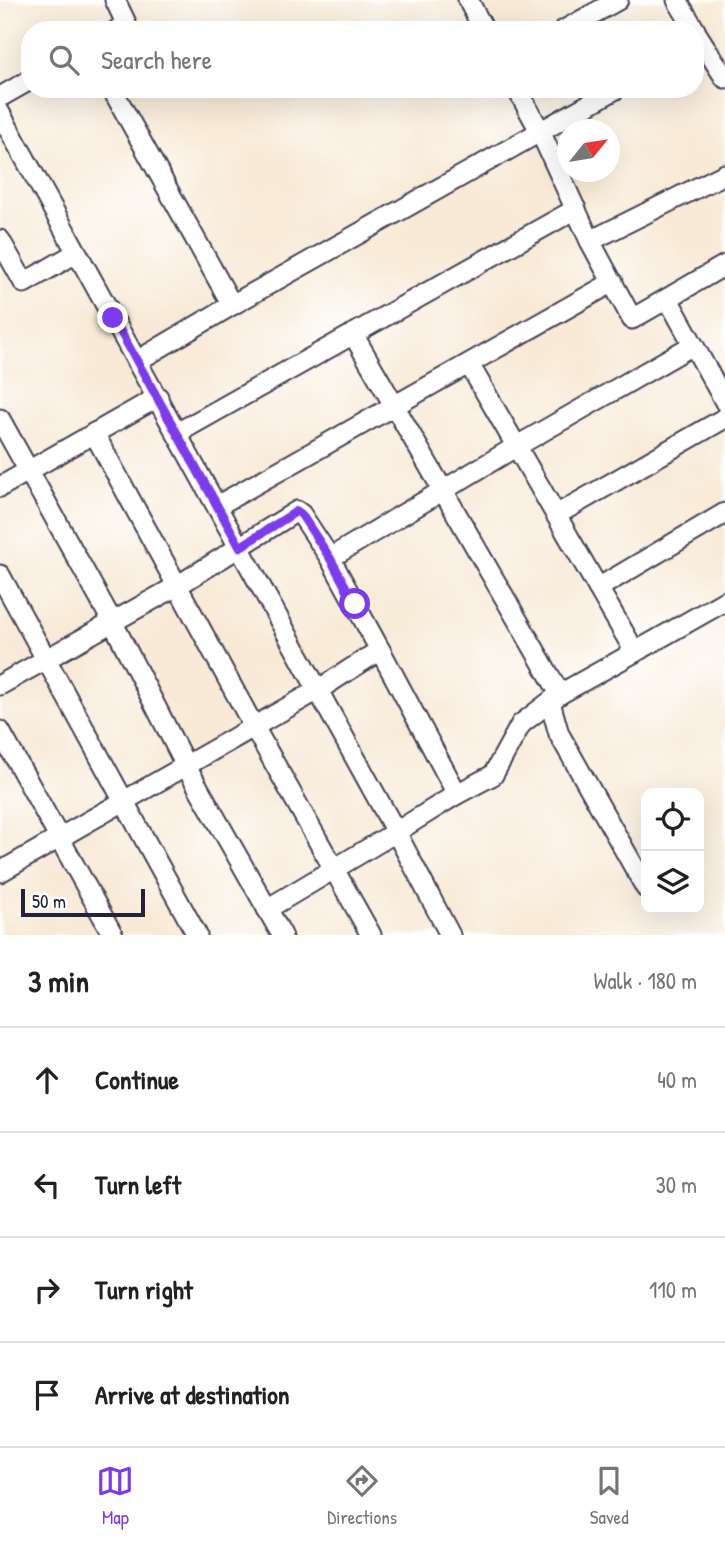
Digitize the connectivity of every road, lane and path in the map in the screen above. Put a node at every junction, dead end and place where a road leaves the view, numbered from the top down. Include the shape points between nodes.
1 (115, 0) edge
2 (618, 0) edge
3 (677, 0) edge
4 (476, 3) edge
5 (125, 21) edge
6 (481, 21) edge
7 (580, 21) edge
8 (690, 21) edge
9 (704, 44) edge
10 (725, 78) edge
11 (21, 85) edge
12 (0, 97) edge
13 (116, 98) edge
14 (522, 98) edge
15 (600, 98) edge
16 (0, 113) edge
17 (540, 131) junction
18 (725, 174) edge
19 (576, 209) junction
20 (0, 240) edge
21 (590, 241) junction
22 (76, 253) junction
23 (725, 265) edge
24 (612, 282) junction
25 (668, 299) junction
26 (232, 305) junction
27 (353, 334) junction
28 (693, 345) junction
29 (137, 361) junction
30 (469, 363) junction
31 (158, 397) junction
32 (725, 402) edge
33 (393, 406) junction
34 (725, 418) edge
35 (0, 419) edge
36 (94, 433) junction
37 (177, 433) junction
38 (517, 446) junction
39 (29, 471) junction
40 (0, 487) edge
41 (442, 491) junction
42 (217, 506) junction
43 (725, 513) edge
44 (556, 515) junction
45 (240, 547) junction
46 (330, 558) junction
47 (0, 575) edge
48 (177, 586) junction
49 (598, 587) junction
50 (725, 601) edge
51 (113, 623) junction
52 (380, 650) junction
53 (635, 652) junction
54 (47, 660) junction
55 (0, 685) edge
56 (318, 690) junction
57 (555, 698) junction
58 (254, 727) junction
59 (0, 731) edge
60 (186, 766) junction
61 (457, 794) junction
62 (124, 802) junction
63 (396, 832) junction
64 (60, 838) junction
65 (334, 868) junction
66 (0, 872) edge
67 (641, 879) edge
68 (267, 909) junction
69 (113, 935) edge
70 (197, 935) edge
71 (282, 935) edge
72 (371, 935) edge
73 (450, 935) edge

1 - 5 street
2 - 7 street
3 - 8 street
4 - 6 street
9 - 10 street
11 - 12 street
13 - 26 street
14 - 17 street
15 - 17 street
16 - 22 street
17 - 19 street
17 - 26 street
18 - 21 street
19 - 21 street
19 - 27 street
20 - 22 street via 24,283
21 - 24 street
22 - 29 street
23 - 25 street
24 - 25 street via 632,319
24 - 30 street
25 - 28 street
26 - 29 street
27 - 33 street
27 - 37 street
28 - 32 street
28 - 38 street
29 - 31 street
30 - 33 street
30 - 38 street
31 - 36 street
31 - 37 street
33 - 41 street
33 - 42 street
34 - 44 street
35 - 39 street
36 - 39 street
36 - 48 street
37 - 42 street
38 - 41 street
38 - 44 street
39 - 40 street
39 - 51 street
41 - 46 street
41 - 57 street
42 - 45 street
43 - 49 street
44 - 49 street
45 - 46 street via 297,511
45 - 48 street
45 - 56 street
46 - 52 street
47 - 54 street
48 - 51 street
48 - 58 street
49 - 53 street
50 - 53 street
51 - 54 street
51 - 60 street
52 - 56 street
52 - 61 street
53 - 57 street
54 - 55 street
54 - 62 street
56 - 58 street
56 - 63 street
57 - 61 street via 521,724 493,775
57 - 67 street via 559,734
58 - 60 street
58 - 65 street
59 - 64 street
60 - 62 street
60 - 68 street
61 - 63 street
62 - 64 street
62 - 70 street
63 - 65 street
63 - 73 street
64 - 66 street
64 - 69 street
65 - 68 street
65 - 72 street
68 - 71 street

